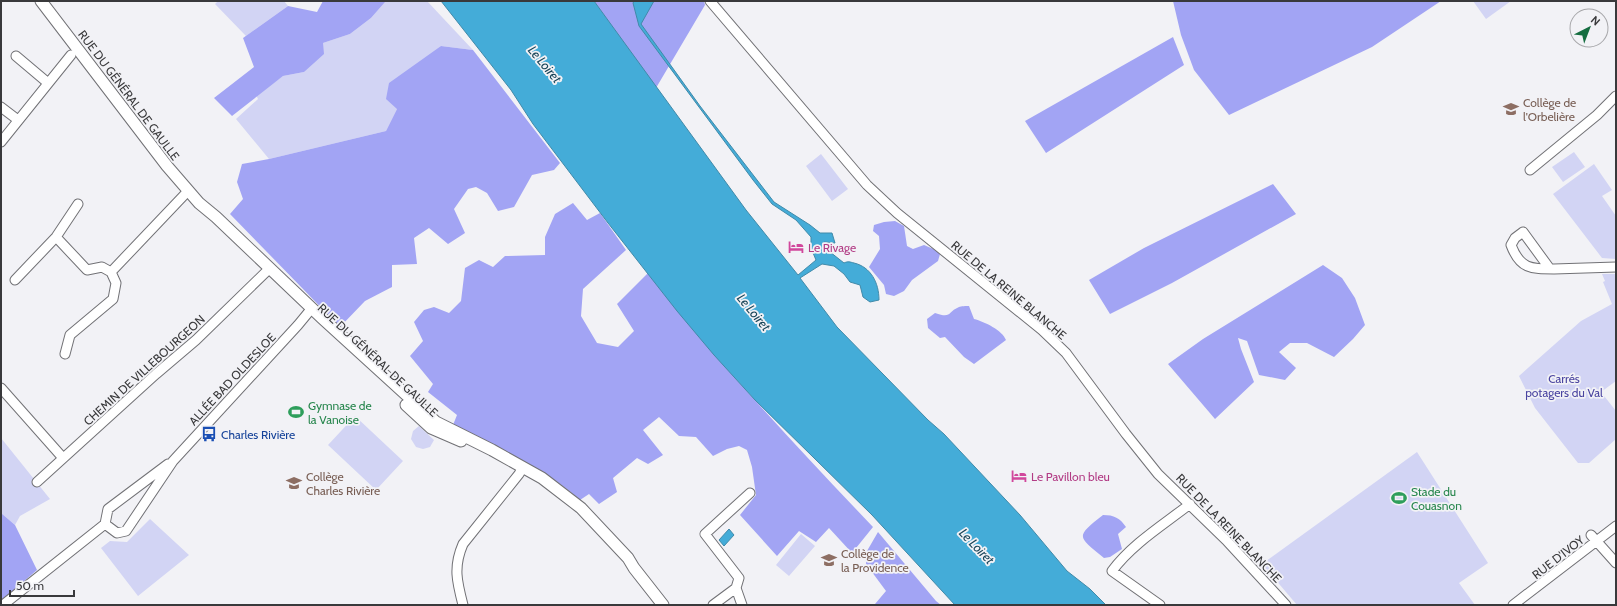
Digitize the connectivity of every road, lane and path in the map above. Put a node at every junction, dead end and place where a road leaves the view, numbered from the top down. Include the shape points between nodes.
1 (41, 1) edge
2 (710, 1) edge
3 (71, 54) dead end
4 (16, 56) dead end
5 (48, 83) junction
6 (1616, 96) edge
7 (1, 107) edge
8 (18, 120) junction
9 (1, 142) edge
10 (1530, 170) dead end
11 (188, 191) junction
12 (78, 204) dead end
13 (56, 237) junction
14 (1616, 267) edge
15 (1550, 269) junction
16 (268, 271) junction
17 (111, 272) junction
18 (15, 280) dead end
19 (310, 311) junction
20 (65, 354) dead end
21 (1, 388) edge
22 (63, 458) junction
23 (173, 460) junction
24 (522, 469) junction
25 (37, 482) dead end
26 (750, 493) dead end
27 (1190, 504) junction
28 (105, 524) junction
29 (1616, 526) edge
30 (1594, 538) junction
31 (1616, 563) edge
32 (736, 588) junction
33 (3, 605) edge
34 (464, 605) edge
35 (663, 605) edge
36 (713, 605) edge
37 (742, 605) edge
38 (1160, 605) edge
39 (1286, 605) edge
40 (1513, 605) edge

1 - 11 main road, RUE DU GÉNÉRAL DE GAULLE
2 - 27 street, RUE DE LA REINE BLANCHE via 867,185 897,213 1042,330 1066,353 1158,474
3 - 5 street
4 - 5 street
5 - 8 street
6 - 10 street via 1597,115
7 - 8 street
8 - 9 street
11 - 16 main road, RUE DU GÉNÉRAL DE GAULLE via 212,221
11 - 17 street
12 - 13 street
13 - 17 street via 87,270 102,267
13 - 18 street
14 - 15 street
15 - 15 street via 1536,269 1524,265 1515,257 1511,245 1522,232
16 - 19 main road, RUE DU GÉNÉRAL DE GAULLE
16 - 22 street, CHEMIN DE VILLEBOURGEON via 196,340
17 - 20 street via 116,283 113,299 70,335
19 - 23 street, ALLÉE BAD OLDESLOE
19 - 24 main road, RUE DU GÉNÉRAL DE GAULLE via 430,428
21 - 22 street
22 - 25 street, CHEMIN DE VILLEBOURGEON
23 - 28 street, ALLÉE BAD OLDESLOE via 108,509
23 - 28 street, ALLÉE BAD OLDESLOE via 126,531 116,533
24 - 34 street via 462,544 457,557 456,571
24 - 35 main road, RUE DU GÉNÉRAL DE GAULLE via 542,478 581,508 628,558
26 - 32 street via 705,534 739,578
27 - 38 street via 1132,549 1112,571
27 - 39 street, RUE DE LA REINE BLANCHE
28 - 33 street
29 - 30 street, RUE D'IVOY
30 - 31 street
30 - 40 street, RUE D'IVOY
32 - 36 street
32 - 37 street

